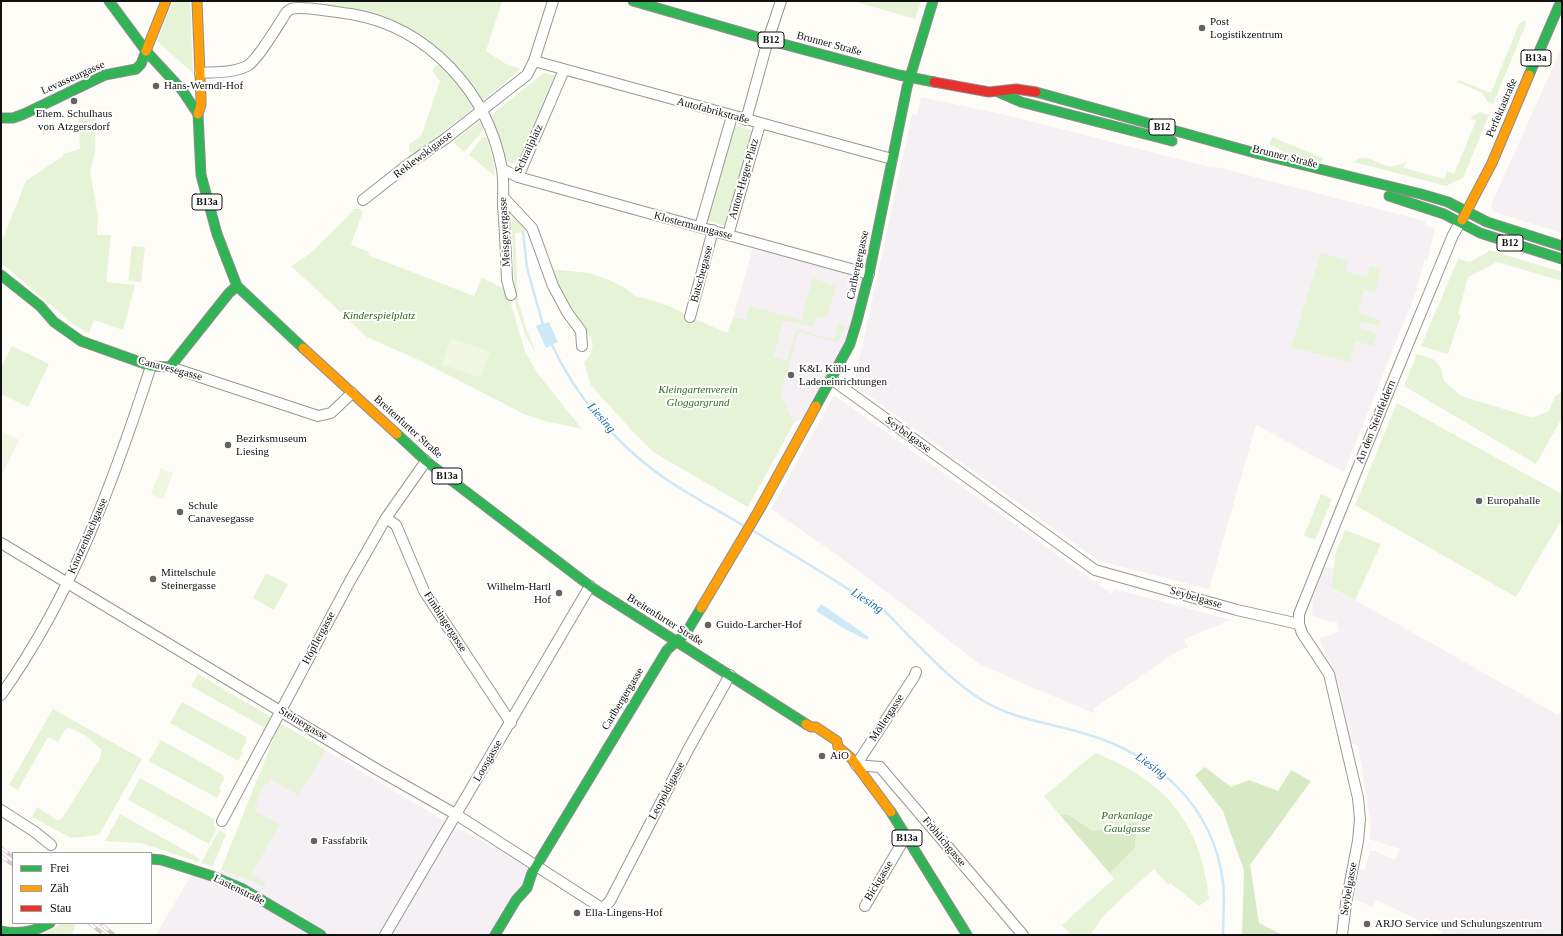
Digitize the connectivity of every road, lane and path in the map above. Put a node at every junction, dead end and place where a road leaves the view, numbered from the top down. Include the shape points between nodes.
1 (109, 1) edge
2 (166, 1) edge
3 (197, 1) edge
4 (552, 1) edge
5 (633, 1) edge
6 (781, 1) edge
7 (933, 1) edge
8 (1561, 1) edge
9 (768, 40) junction
10 (146, 51) junction
11 (534, 61) junction
12 (564, 70) junction
13 (910, 76) junction
14 (200, 77) junction
15 (182, 90) junction
16 (998, 92) junction
17 (482, 110) junction
18 (198, 114) junction
19 (732, 116) junction
20 (1, 118) edge
21 (746, 120) junction
22 (760, 124) junction
23 (1183, 144) dead end
24 (1217, 152) dead end
25 (892, 160) junction
26 (502, 169) junction
27 (1305, 175) dead end
28 (518, 177) junction
29 (1380, 194) dead end
30 (503, 197) junction
31 (363, 200) dead end
32 (1467, 211) junction
33 (1460, 223) junction
34 (700, 227) junction
35 (713, 230) junction
36 (728, 235) junction
37 (1562, 246) edge
38 (1562, 259) edge
39 (869, 274) junction
40 (1, 275) edge
41 (237, 286) junction
42 (511, 294) dead end
43 (690, 317) dead end
44 (582, 346) dead end
45 (151, 366) junction
46 (170, 367) junction
47 (831, 379) junction
48 (352, 393) junction
49 (426, 461) junction
50 (386, 518) junction
51 (1, 542) edge
52 (67, 583) junction
53 (590, 586) junction
54 (1300, 624) junction
55 (677, 641) junction
56 (916, 672) dead end
57 (730, 675) junction
58 (1, 695) edge
59 (280, 710) junction
60 (511, 723) junction
61 (856, 764) junction
62 (1, 810) edge
63 (457, 815) junction
64 (222, 821) dead end
65 (906, 836) junction
66 (51, 845) dead end
67 (152, 859) edge
68 (534, 869) junction
69 (865, 906) dead end
70 (604, 907) joint
71 (48, 924) edge
72 (1, 931) edge
73 (321, 935) edge
74 (385, 935) edge
75 (495, 935) edge
76 (968, 935) edge
77 (1023, 935) edge
78 (1342, 935) edge

1 - 10 main road
2 - 10 main road, Levasseurgasse
3 - 14 main road, Breitenfurter Straße
4 - 11 street
5 - 9 main road, Brunner Straße / B12
6 - 9 street
7 - 13 main road, Carlbergergasse
8 - 32 main road, Perfektastraße / B13a via 1492,163
9 - 13 main road, Brunner Straße / B12
9 - 21 street
10 - 15 main road
10 - 20 main road, Levasseurgasse via 136,69 105,75 24,114 13,118
11 - 12 street, Autofabrikstraße
11 - 17 street via 528,75
12 - 19 street, Autofabrikstraße
12 - 28 street, Schrailplatz
13 - 16 main road, Brunner Straße / B12
13 - 25 main road, Carlbergergasse
14 - 15 main road via 192,90
14 - 17 street via 248,65 291,9 322,10 369,19 411,36 454,70
14 - 18 main road, Breitenfurter Straße via 201,105
15 - 18 main road
16 - 23 main road, Brunner Straße / B12 via 1021,102
16 - 32 main road, Brunner Straße / B12 via 1016,89 1031,92 1255,153 1437,198
17 - 26 street, Schrailplatz
17 - 31 street, Reklewskigasse
18 - 41 main road, Breitenfurter Straße / B13a via 201,175 219,240
19 - 21 street, Autofabrikstraße
19 - 34 street
21 - 22 street, Autofabrikstraße
22 - 25 street, Autofabrikstraße
22 - 36 street, Anton-Heger-Platz
24 - 27 main road, Brunner Straße
25 - 39 main road, Carlbergergasse
26 - 28 street, Schrailplatz
26 - 30 street, Meisgeyergasse
28 - 34 street, Klostermanngasse
29 - 33 main road, B12 via 1444,214
30 - 42 street, Meisgeyergasse via 507,280
30 - 44 street via 532,228 553,286 581,331
32 - 33 main road, Perfektastraße / B13a
32 - 37 main road, Brunner Straße / B12 via 1487,222
33 - 38 main road, B12 via 1493,238
33 - 54 street, An den Steinfeldern via 1299,614
34 - 35 street, Klostermanngasse
35 - 36 street, Klostermanngasse
35 - 43 street, Batschegasse
36 - 39 street, Klostermanngasse
39 - 47 main road, Carlbergergasse via 858,322 850,344
40 - 45 main road, Canavesegasse via 74,337
41 - 46 main road
41 - 48 main road, Breitenfurter Straße / B13a
45 - 46 main road, Canavesegasse
45 - 52 street, Knotzenbachgasse via 124,450
46 - 48 street, Canavesegasse via 318,416 331,414
47 - 54 street, Seybelgasse via 1095,570 1237,610
47 - 55 main road, Carlbergergasse via 756,515 686,633
48 - 49 main road, Breitenfurter Straße / B13a
49 - 50 street, Höpflergasse
49 - 53 main road, Breitenfurter Straße / B13a
50 - 59 street, Höpflergasse
50 - 60 street, Fimbingergasse via 396,525 424,591
51 - 52 street, Steinergasse
52 - 58 street, Knotzenbachgasse via 38,638
52 - 59 street, Steinergasse
53 - 55 main road, Breitenfurter Straße / B13a
53 - 60 street, Loosgasse
54 - 78 street, Seybelgasse via 1302,633 1329,674 1358,798 1358,841
55 - 57 main road, Breitenfurter Straße / B13a
55 - 68 main road, Carlbergergasse via 667,650
56 - 61 street, Möllergasse
57 - 61 main road, Breitenfurter Straße / B13a via 811,728 813,733 832,747 838,747
57 - 70 street, Leopoldigasse via 682,761 610,901
59 - 63 street, Steinergasse
59 - 64 street, Höpflergasse
60 - 63 street, Loosgasse
61 - 65 main road, Breitenfurter Straße / B13a via 889,808
61 - 77 street, Fröhlichgasse via 880,767
62 - 66 street
63 - 68 street, Steinergasse
63 - 74 street, Loosgasse
65 - 69 street, Bickgasse
65 - 76 main road, Breitenfurter Straße / B13a
67 - 73 main road, Lastenstraße via 212,876 241,888
68 - 70 street, Steinergasse via 562,882 596,905
68 - 75 main road, Carlbergergasse via 521,897 516,900
71 - 72 main road via 27,933

